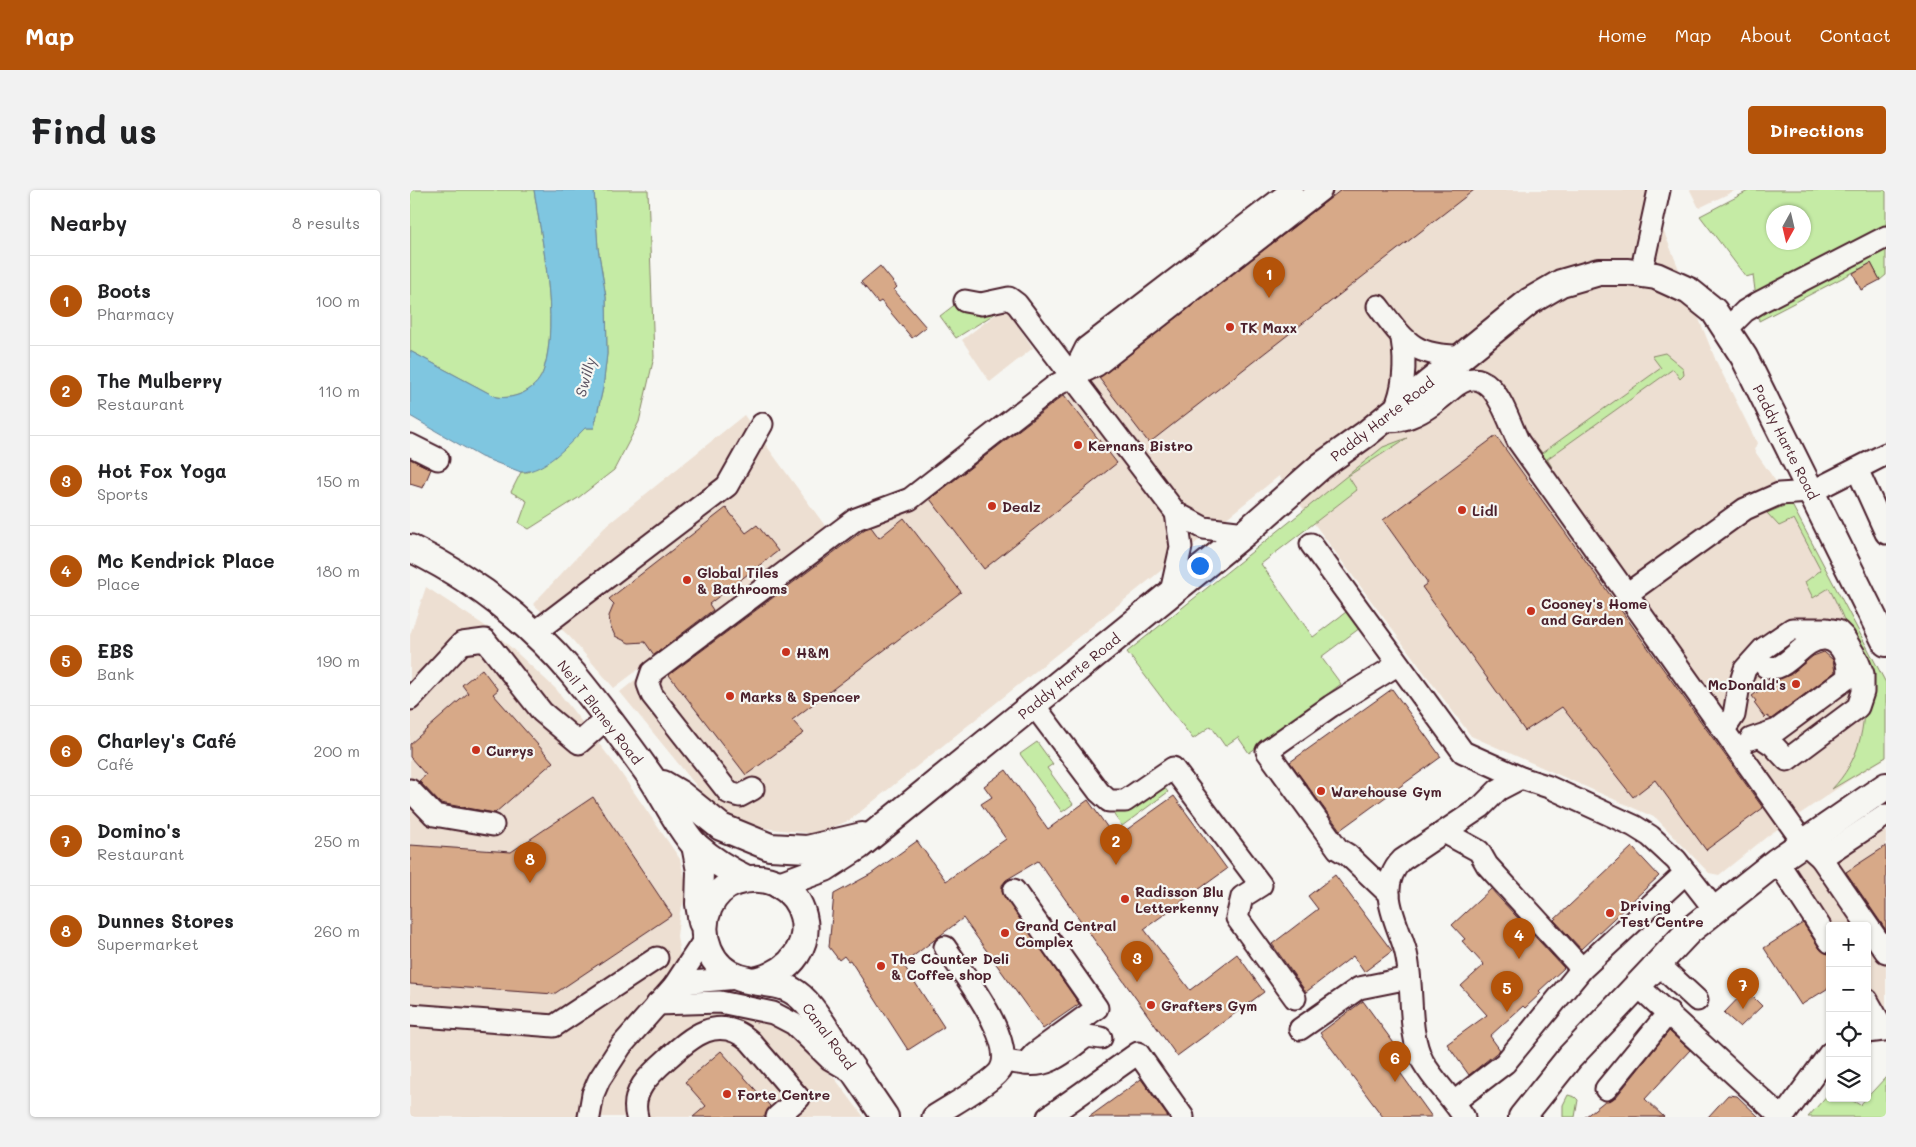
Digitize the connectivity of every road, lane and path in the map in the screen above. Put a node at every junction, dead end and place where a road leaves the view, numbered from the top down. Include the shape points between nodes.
1 (1292, 190) edge
2 (1321, 190) edge
3 (1659, 190) edge
4 (1886, 237) edge
5 (1641, 273) junction
6 (965, 301) dead end
7 (1378, 306) dead end
8 (1727, 330) junction
9 (1402, 339) junction
10 (1464, 356) junction
11 (1071, 378) junction
12 (1389, 415) junction
13 (762, 424) dead end
14 (410, 445) edge
15 (1886, 454) edge
16 (438, 459) dead end
17 (1857, 469) junction
18 (1811, 492) junction
19 (1176, 513) junction
20 (1245, 532) junction
21 (1886, 533) edge
22 (1311, 544) dead end
23 (410, 548) edge
24 (1171, 592) junction
25 (1627, 594) junction
26 (534, 633) junction
27 (1886, 643) edge
28 (1397, 665) junction
29 (1741, 683) junction
30 (410, 699) edge
31 (1033, 704) junction
32 (607, 718) junction
33 (1729, 736) junction
34 (1761, 737) junction
35 (650, 777) junction
36 (1522, 778) junction
37 (1886, 786) edge
38 (753, 789) dead end
39 (410, 790) edge
40 (1886, 815) edge
41 (493, 825) dead end
42 (1444, 832) junction
43 (870, 836) junction
44 (695, 845) junction
45 (1812, 850) junction
46 (1778, 861) junction
47 (1687, 874) junction
48 (747, 879) junction
49 (779, 884) junction
50 (1014, 890) dead end
51 (1389, 894) junction
52 (1715, 910) junction
53 (704, 933) junction
54 (1826, 936) edge
55 (945, 947) dead end
56 (1886, 952) edge
57 (657, 958) dead end
58 (1657, 963) junction
59 (1582, 969) junction
60 (1409, 978) junction
61 (746, 979) junction
62 (1637, 985) junction
63 (674, 986) junction
64 (1295, 998) dead end
65 (1697, 1000) dead end
66 (657, 1004) junction
67 (1871, 1007) edge
68 (1669, 1012) junction
69 (410, 1015) edge
70 (1300, 1028) dead end
71 (1871, 1032) edge
72 (1101, 1038) dead end
73 (1828, 1057) edge
74 (1015, 1062) junction
75 (857, 1075) junction
76 (1606, 1089) dead end
77 (1467, 1112) edge
78 (589, 1117) edge
79 (637, 1117) edge
80 (777, 1117) edge
81 (886, 1117) edge
82 (933, 1117) edge
83 (1048, 1117) edge
84 (1183, 1117) edge
85 (1522, 1117) edge
86 (1782, 1117) edge

1 - 11 lane via 1086,348
2 - 11 lane via 1097,365
3 - 5 lane
4 - 8 lane via 1752,306
5 - 8 main road, Paddy Harte Road via 1689,291 1714,311
5 - 10 main road, Paddy Harte Road via 1599,272 1561,283 1530,301
6 - 11 lane via 981,304 1009,298
7 - 9 lane
8 - 18 main road, Paddy Harte Road via 1744,357
9 - 10 lane via 1426,352
9 - 12 lane via 1405,367 1400,399
10 - 12 main road, Paddy Harte Road
11 - 19 lane
11 - 38 lane via 1056,386 910,499 856,519 652,672 648,684 652,695 728,793 740,796
12 - 20 main road, Paddy Harte Road via 1321,466
12 - 25 lane via 1396,421 1418,414 1464,380 1484,381 1499,399 1518,441
13 - 26 lane via 727,486
14 - 16 lane
15 - 17 lane
17 - 18 lane
17 - 21 lane
18 - 25 lane via 1779,494 1745,510
18 - 27 main road, Paddy Harte Road
19 - 20 lane via 1204,528
19 - 24 lane via 1181,547
20 - 24 main road, Paddy Harte Road
22 - 28 lane
23 - 26 main road, Neil T Blaney Road via 444,564 496,599
24 - 31 main road, Paddy Harte Road
25 - 33 lane
26 - 32 main road, Neil T Blaney Road via 573,674
28 - 36 lane via 1462,752
28 - 51 lane via 1331,706 1267,752 1338,849
29 - 33 lane
29 - 34 lane via 1766,667 1778,667 1812,641 1825,639 1834,642 1849,663 1850,671 1846,678 1777,730
29 - 34 lane via 1745,668 1763,649 1792,630 1827,629 1838,632 1857,659 1863,692 1858,707 1787,760
30 - 32 lane via 462,643 485,640 542,712 579,743
31 - 43 main road, Paddy Harte Road
31 - 64 lane via 1109,801 1125,801 1173,768 1261,885 1242,897 1237,918
32 - 35 main road, Neil T Blaney Road
33 - 34 lane
33 - 45 lane
35 - 43 main road via 680,794 721,827 758,843 782,849 807,849
35 - 44 main road, Neil T Blaney Road
36 - 42 lane via 1498,790 1481,807
36 - 47 lane via 1634,826 1662,846
37 - 45 main road
39 - 41 lane via 434,815
40 - 45 lane
42 - 51 lane via 1396,866
42 - 59 lane via 1479,851
43 - 49 main road, Paddy Harte Road via 825,868
44 - 48 main road, Neil T Blaney Road
44 - 53 main road, Neil T Blaney Road via 701,877 699,904
45 - 46 main road
45 - 56 lane
46 - 52 main road
46 - 54 lane
47 - 52 lane
47 - 59 lane
48 - 49 main road
48 - 53 main road via 731,884 711,903
49 - 61 main road via 797,901 802,911 805,926 799,953 779,973
50 - 74 lane via 1097,1008 1035,1053
51 - 60 lane via 1405,950
52 - 58 main road
53 - 61 main road via 715,961
53 - 63 lane
55 - 74 lane via 989,1012 1003,1048
57 - 69 lane via 554,1026
58 - 62 main road
58 - 65 lane
59 - 77 lane
60 - 70 lane via 1359,988
60 - 77 lane via 1418,1049 1424,1062
61 - 63 lane
61 - 75 main road, Canal Road via 780,984 804,1000
62 - 68 lane
62 - 85 main road via 1559,1069
63 - 66 lane
66 - 75 lane via 720,1002 773,1013 794,1024 830,1059
66 - 78 lane via 628,1036 599,1080
67 - 71 lane via 1884,1030
68 - 76 lane
68 - 86 lane
72 - 74 lane via 1087,1036 1039,1066
73 - 86 lane
74 - 82 lane
75 - 81 main road, Canal Road
79 - 80 lane via 634,1108 636,1098 653,1072 696,1034 724,1028 742,1034 750,1041 799,1098
83 - 84 lane via 1138,1052

